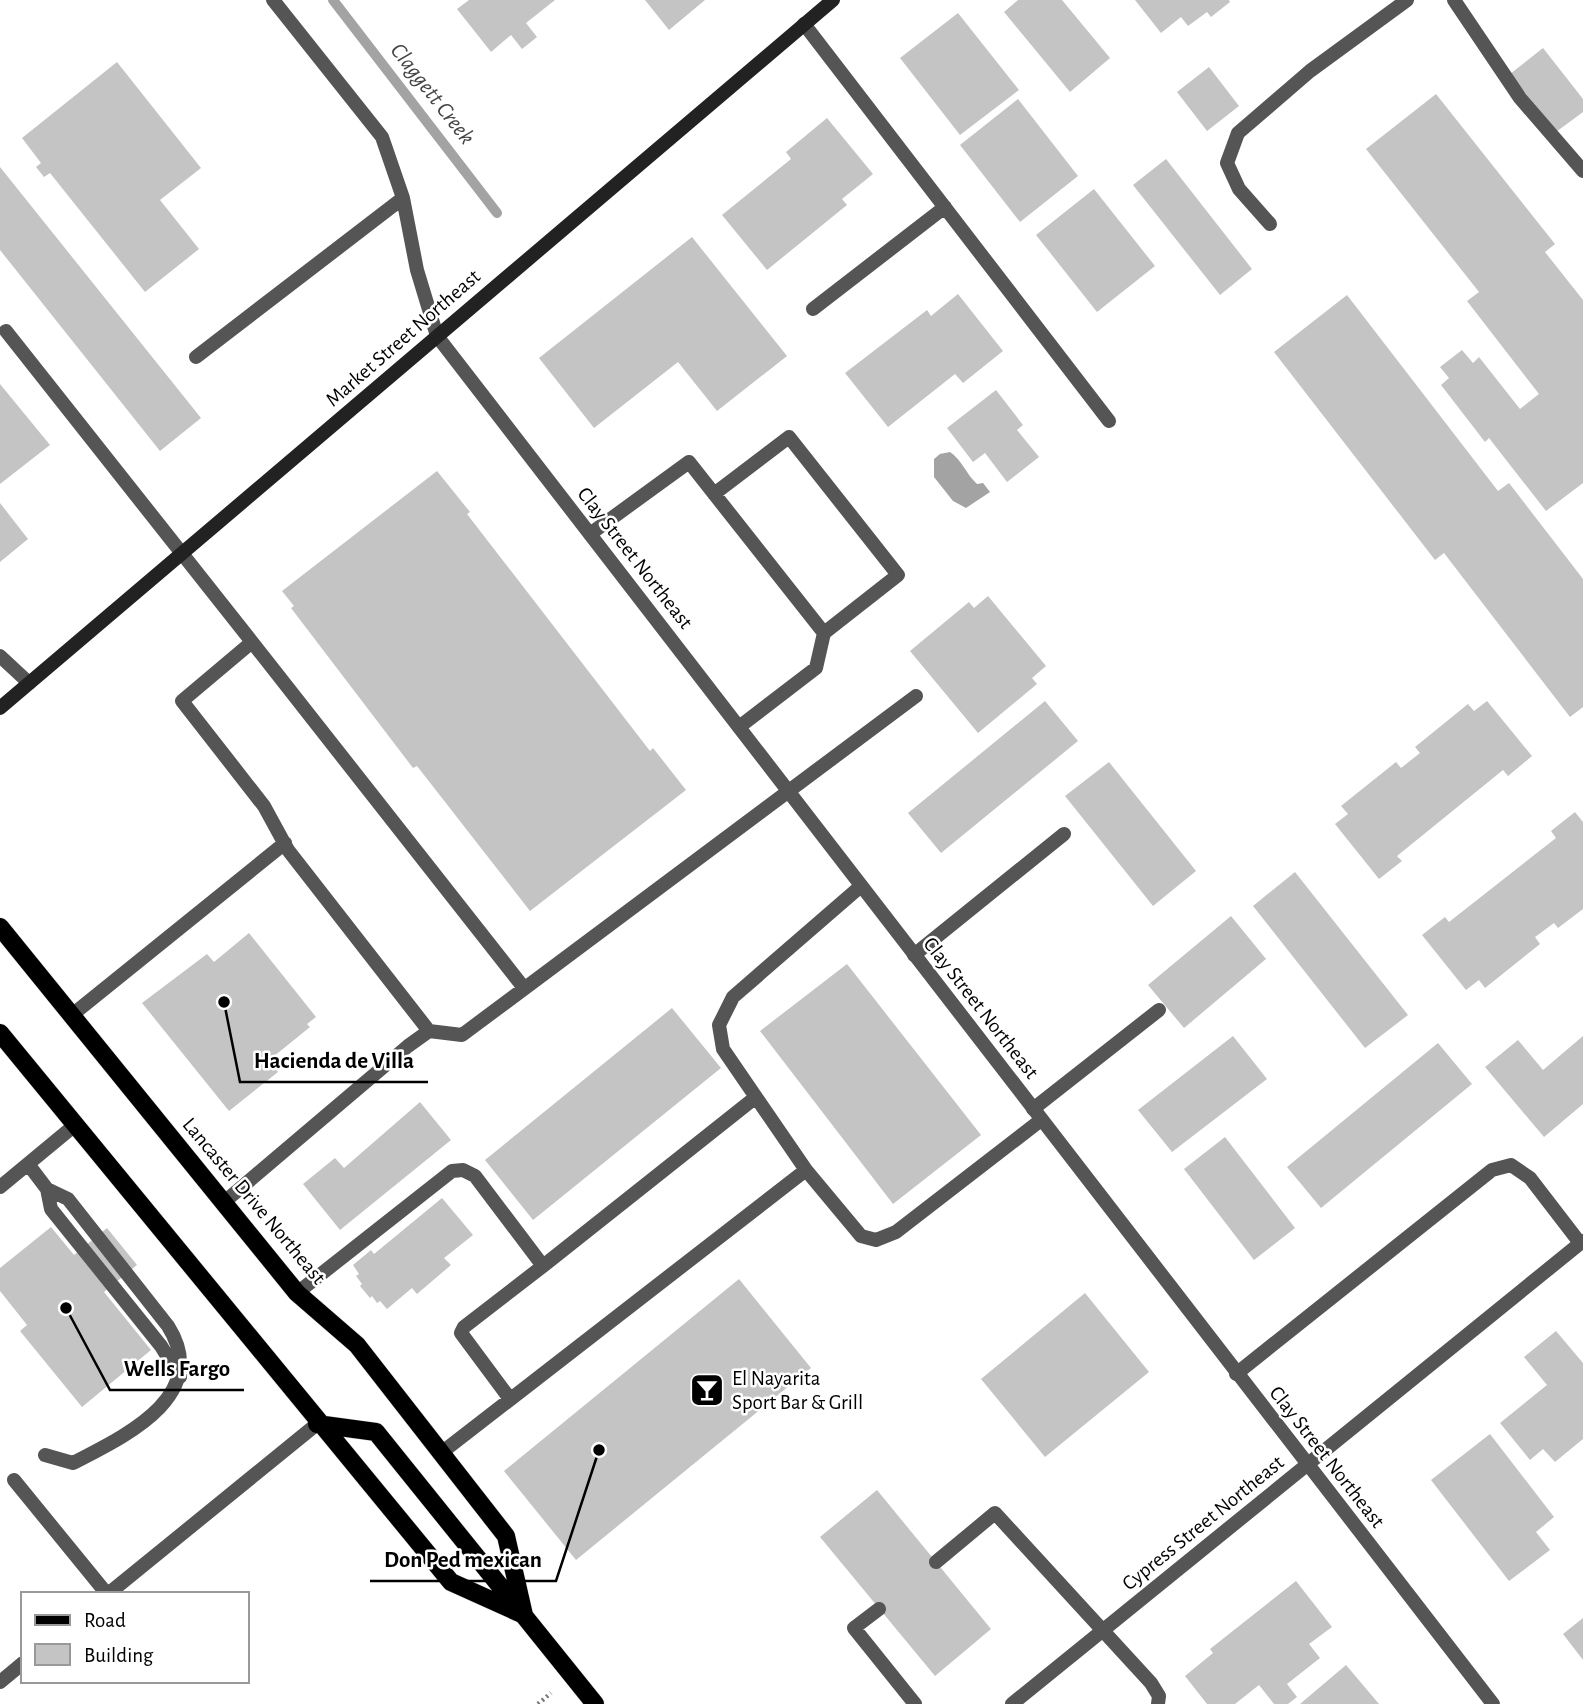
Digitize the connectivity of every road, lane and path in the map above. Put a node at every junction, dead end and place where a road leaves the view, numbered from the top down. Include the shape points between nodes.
1 (273, 0) edge
2 (833, 0) edge
3 (1407, 0) edge
4 (1454, 0) edge
5 (804, 24) junction
6 (1583, 171) edge
7 (403, 198) junction
8 (945, 207) junction
9 (1270, 224) dead end
10 (813, 309) dead end
11 (6, 331) dead end
12 (437, 336) junction
13 (196, 358) dead end
14 (1109, 421) dead end
15 (714, 494) junction
16 (590, 534) junction
17 (179, 554) junction
18 (824, 633) junction
19 (252, 642) junction
20 (0, 656) edge
21 (29, 683) junction
22 (916, 696) dead end
23 (0, 708) edge
24 (739, 727) junction
25 (787, 791) junction
26 (1064, 834) dead end
27 (285, 843) junction
28 (861, 886) junction
29 (0, 926) edge
30 (914, 955) junction
31 (524, 988) junction
32 (1158, 1010) dead end
33 (72, 1015) junction
34 (429, 1031) junction
35 (0, 1033) edge
36 (756, 1097) junction
37 (1037, 1115) junction
38 (75, 1125) junction
39 (28, 1164) junction
40 (806, 1170) junction
41 (0, 1187) edge
42 (223, 1203) junction
43 (1582, 1242) edge
44 (543, 1266) junction
45 (297, 1293) junction
46 (1236, 1374) junction
47 (510, 1399) junction
48 (317, 1424) junction
49 (441, 1453) junction
50 (46, 1455) dead end
51 (1307, 1465) junction
52 (14, 1480) dead end
53 (936, 1562) dead end
54 (105, 1592) edge
55 (109, 1592) edge
56 (879, 1609) dead end
57 (524, 1615) junction
58 (1104, 1630) junction
59 (21, 1665) edge
60 (0, 1682) edge
61 (595, 1704) edge
62 (915, 1704) edge
63 (1012, 1704) edge
64 (1158, 1704) edge
65 (1493, 1704) edge

1 - 7 street via 382,137
2 - 5 main road, Market Street Northeast
3 - 9 street via 1310,71 1238,133 1227,163 1240,189
4 - 6 street via 1520,98
5 - 8 street
5 - 12 main road, Market Street Northeast
7 - 12 street
7 - 13 street
8 - 10 street
8 - 14 street
11 - 17 street
12 - 16 street, Clay Street Northeast
12 - 17 main road, Market Street Northeast
15 - 16 street via 689,461
15 - 18 street
15 - 18 street via 789,437 898,575
16 - 24 street, Clay Street Northeast
17 - 19 street
17 - 21 main road, Market Street Northeast
18 - 24 street via 816,668
19 - 27 street via 182,701 264,806
19 - 31 street
20 - 21 street
21 - 23 main road, Market Street Northeast
22 - 25 street
24 - 25 street, Clay Street Northeast
25 - 28 street, Clay Street Northeast
25 - 31 street
26 - 30 street
27 - 33 street
27 - 34 street
28 - 30 street, Clay Street Northeast
28 - 36 street via 733,997 719,1026 723,1049
29 - 33 main road, Lancaster Drive Northeast
30 - 37 street, Clay Street Northeast
31 - 34 street via 462,1035
32 - 37 street
33 - 42 main road, Lancaster Drive Northeast
34 - 42 street
35 - 38 main road, Lancaster Drive Northeast
36 - 40 street
36 - 44 street
37 - 40 street via 896,1231 876,1240 860,1236
37 - 46 street, Clay Street Northeast
38 - 39 street
38 - 48 main road, Lancaster Drive Northeast
39 - 41 street
39 - 50 street via 47,1189 51,1209 161,1346 181,1378 170,1398 115,1442 73,1463
40 - 47 street
42 - 45 main road, Lancaster Drive Northeast
43 - 46 street via 1531,1178 1511,1165 1492,1170
43 - 51 street, Cypress Street Northeast
44 - 45 street via 475,1176 452,1171
44 - 47 street via 464,1326 461,1333
45 - 49 main road, Lancaster Drive Northeast via 357,1345
46 - 51 street, Clay Street Northeast
47 - 49 street
48 - 55 street
48 - 57 main road, Lancaster Drive Northeast via 451,1582
48 - 57 main road via 376,1432
49 - 57 main road, Lancaster Drive Northeast via 506,1536
51 - 58 street, Cypress Street Northeast
51 - 65 street, Clay Street Northeast
52 - 54 street
53 - 58 street via 995,1513
56 - 62 street via 854,1628
57 - 61 main road, Lancaster Drive Northeast
58 - 63 street, Cypress Street Northeast
58 - 64 street via 1151,1683
59 - 60 street

